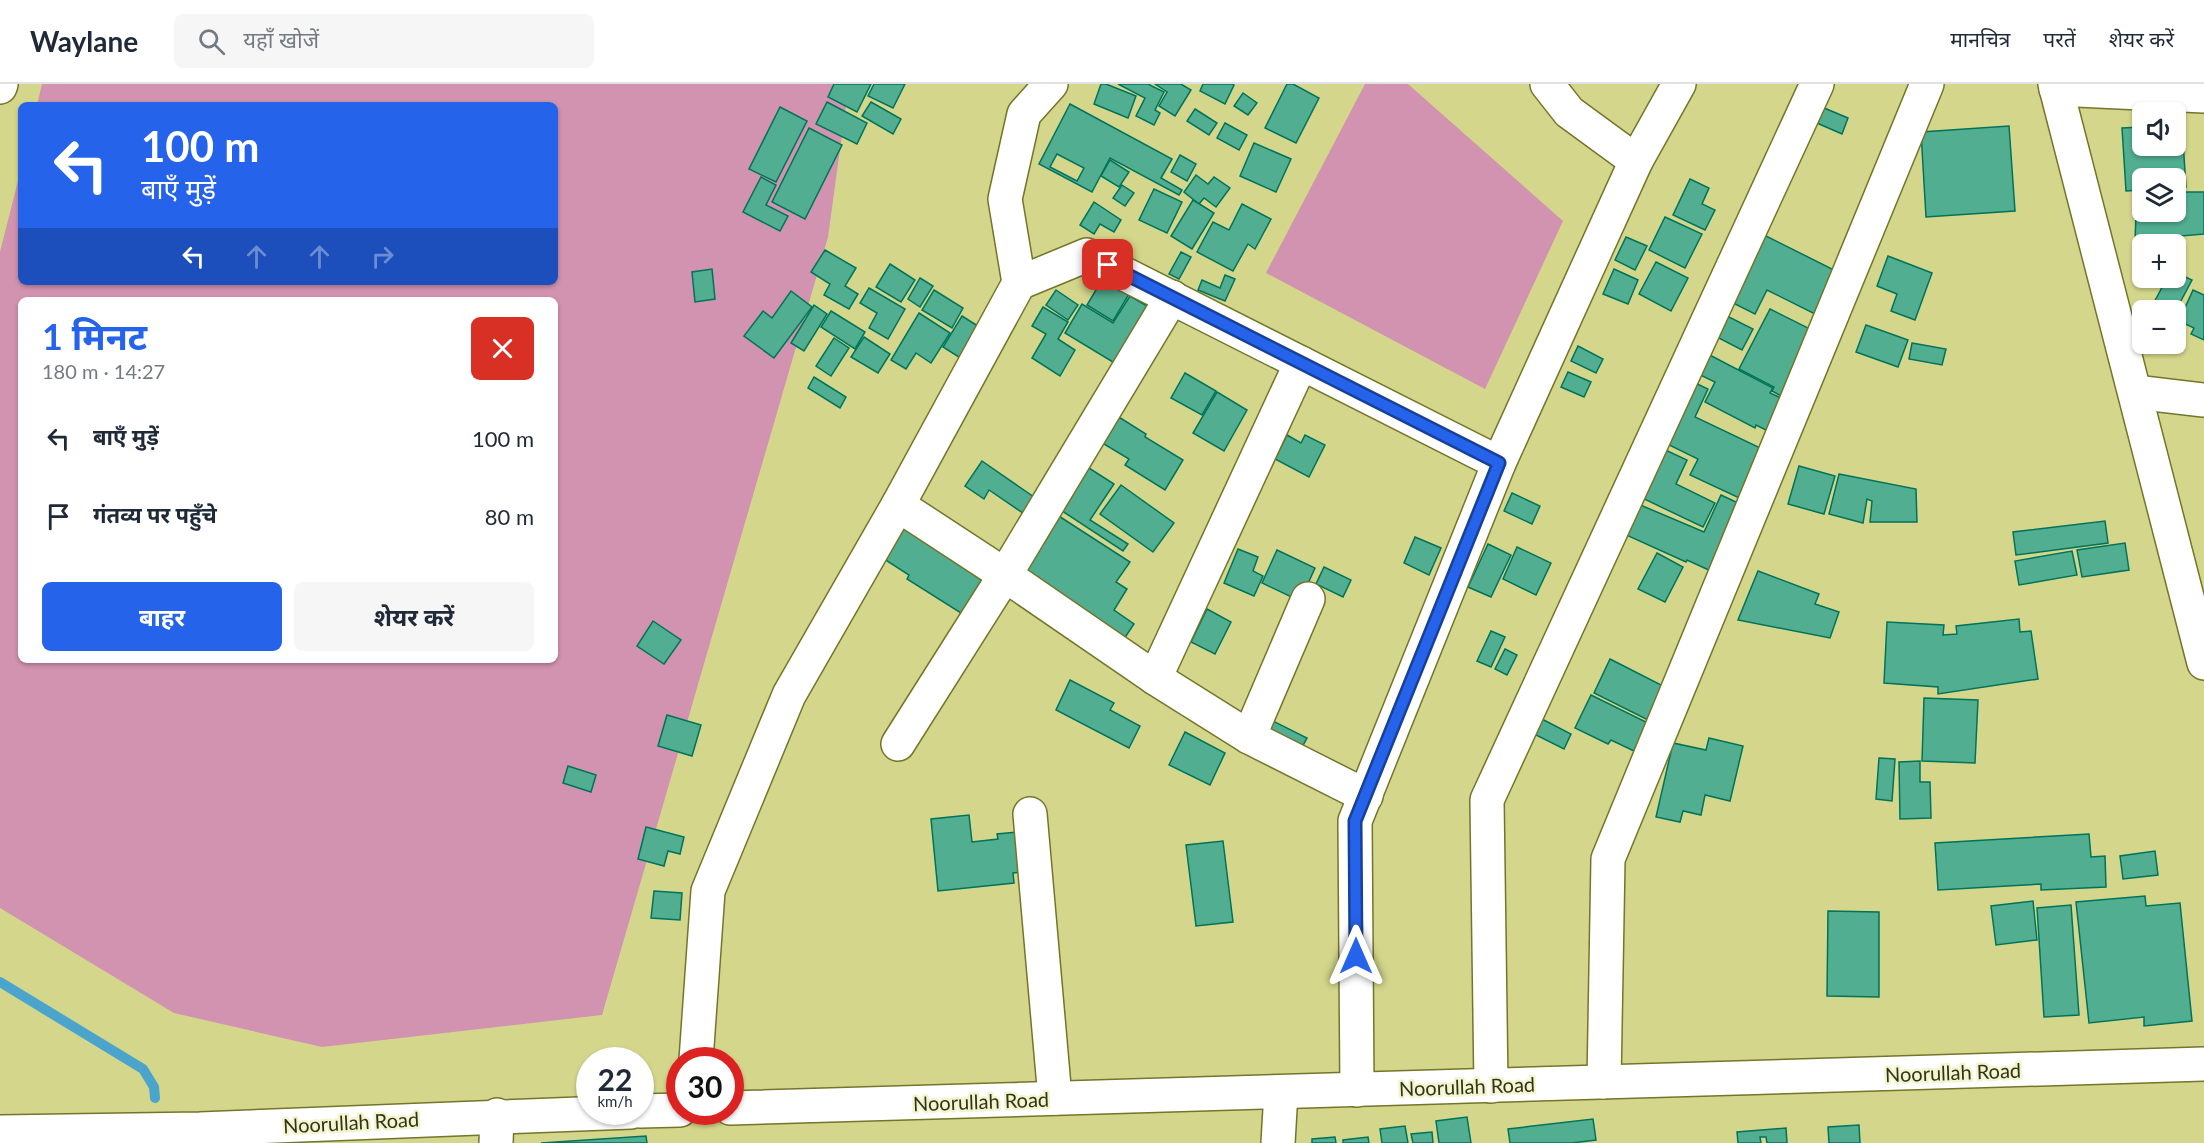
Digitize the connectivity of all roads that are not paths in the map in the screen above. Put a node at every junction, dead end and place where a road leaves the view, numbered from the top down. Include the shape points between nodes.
1 (1051, 84) edge
2 (1547, 84) edge
3 (1678, 84) edge
4 (1817, 84) edge
5 (1927, 84) edge
6 (2055, 86) edge
7 (2204, 96) edge
8 (1636, 161) junction
9 (1019, 283) junction
10 (1172, 297) junction
11 (1301, 363) junction
12 (2136, 392) junction
13 (2204, 400) edge
14 (1499, 463) junction
15 (898, 505) junction
16 (2191, 560) edge
17 (1005, 575) junction
18 (1308, 599) dead end
19 (2204, 663) edge
20 (1155, 678) junction
21 (1249, 737) junction
22 (898, 744) dead end
23 (1366, 796) junction
24 (1030, 814) dead end
25 (697, 1047) edge
26 (2204, 1064) edge
27 (1604, 1082) junction
28 (1491, 1086) junction
29 (1357, 1090) junction
30 (1281, 1092) junction
31 (1055, 1098) junction
32 (744, 1108) edge
33 (576, 1119) edge
34 (496, 1129) edge
35 (0, 1132) edge
36 (1278, 1143) edge

1 - 9 street via 1024,114 1005,200
2 - 8 street via 1569,112
3 - 8 street
4 - 28 street via 1487,800
5 - 27 street via 1608,859
6 - 7 street
6 - 12 street
8 - 14 street
9 - 10 street via 1087,255
9 - 15 street
10 - 11 street
10 - 17 street
11 - 14 street
11 - 20 street
12 - 13 street
12 - 16 street
14 - 23 street
15 - 17 street
15 - 25 street via 789,695 708,891
16 - 19 street
17 - 20 street
17 - 22 street
18 - 21 street
20 - 21 street
21 - 23 street
23 - 29 street via 1355,821
24 - 31 street
26 - 27 street, Noorullah Road
27 - 28 street, Noorullah Road
28 - 29 street, Noorullah Road
29 - 30 street, Noorullah Road
30 - 31 street, Noorullah Road
30 - 36 street
31 - 32 street, Noorullah Road
33 - 34 street, Noorullah Road
34 - 35 street, Noorullah Road

